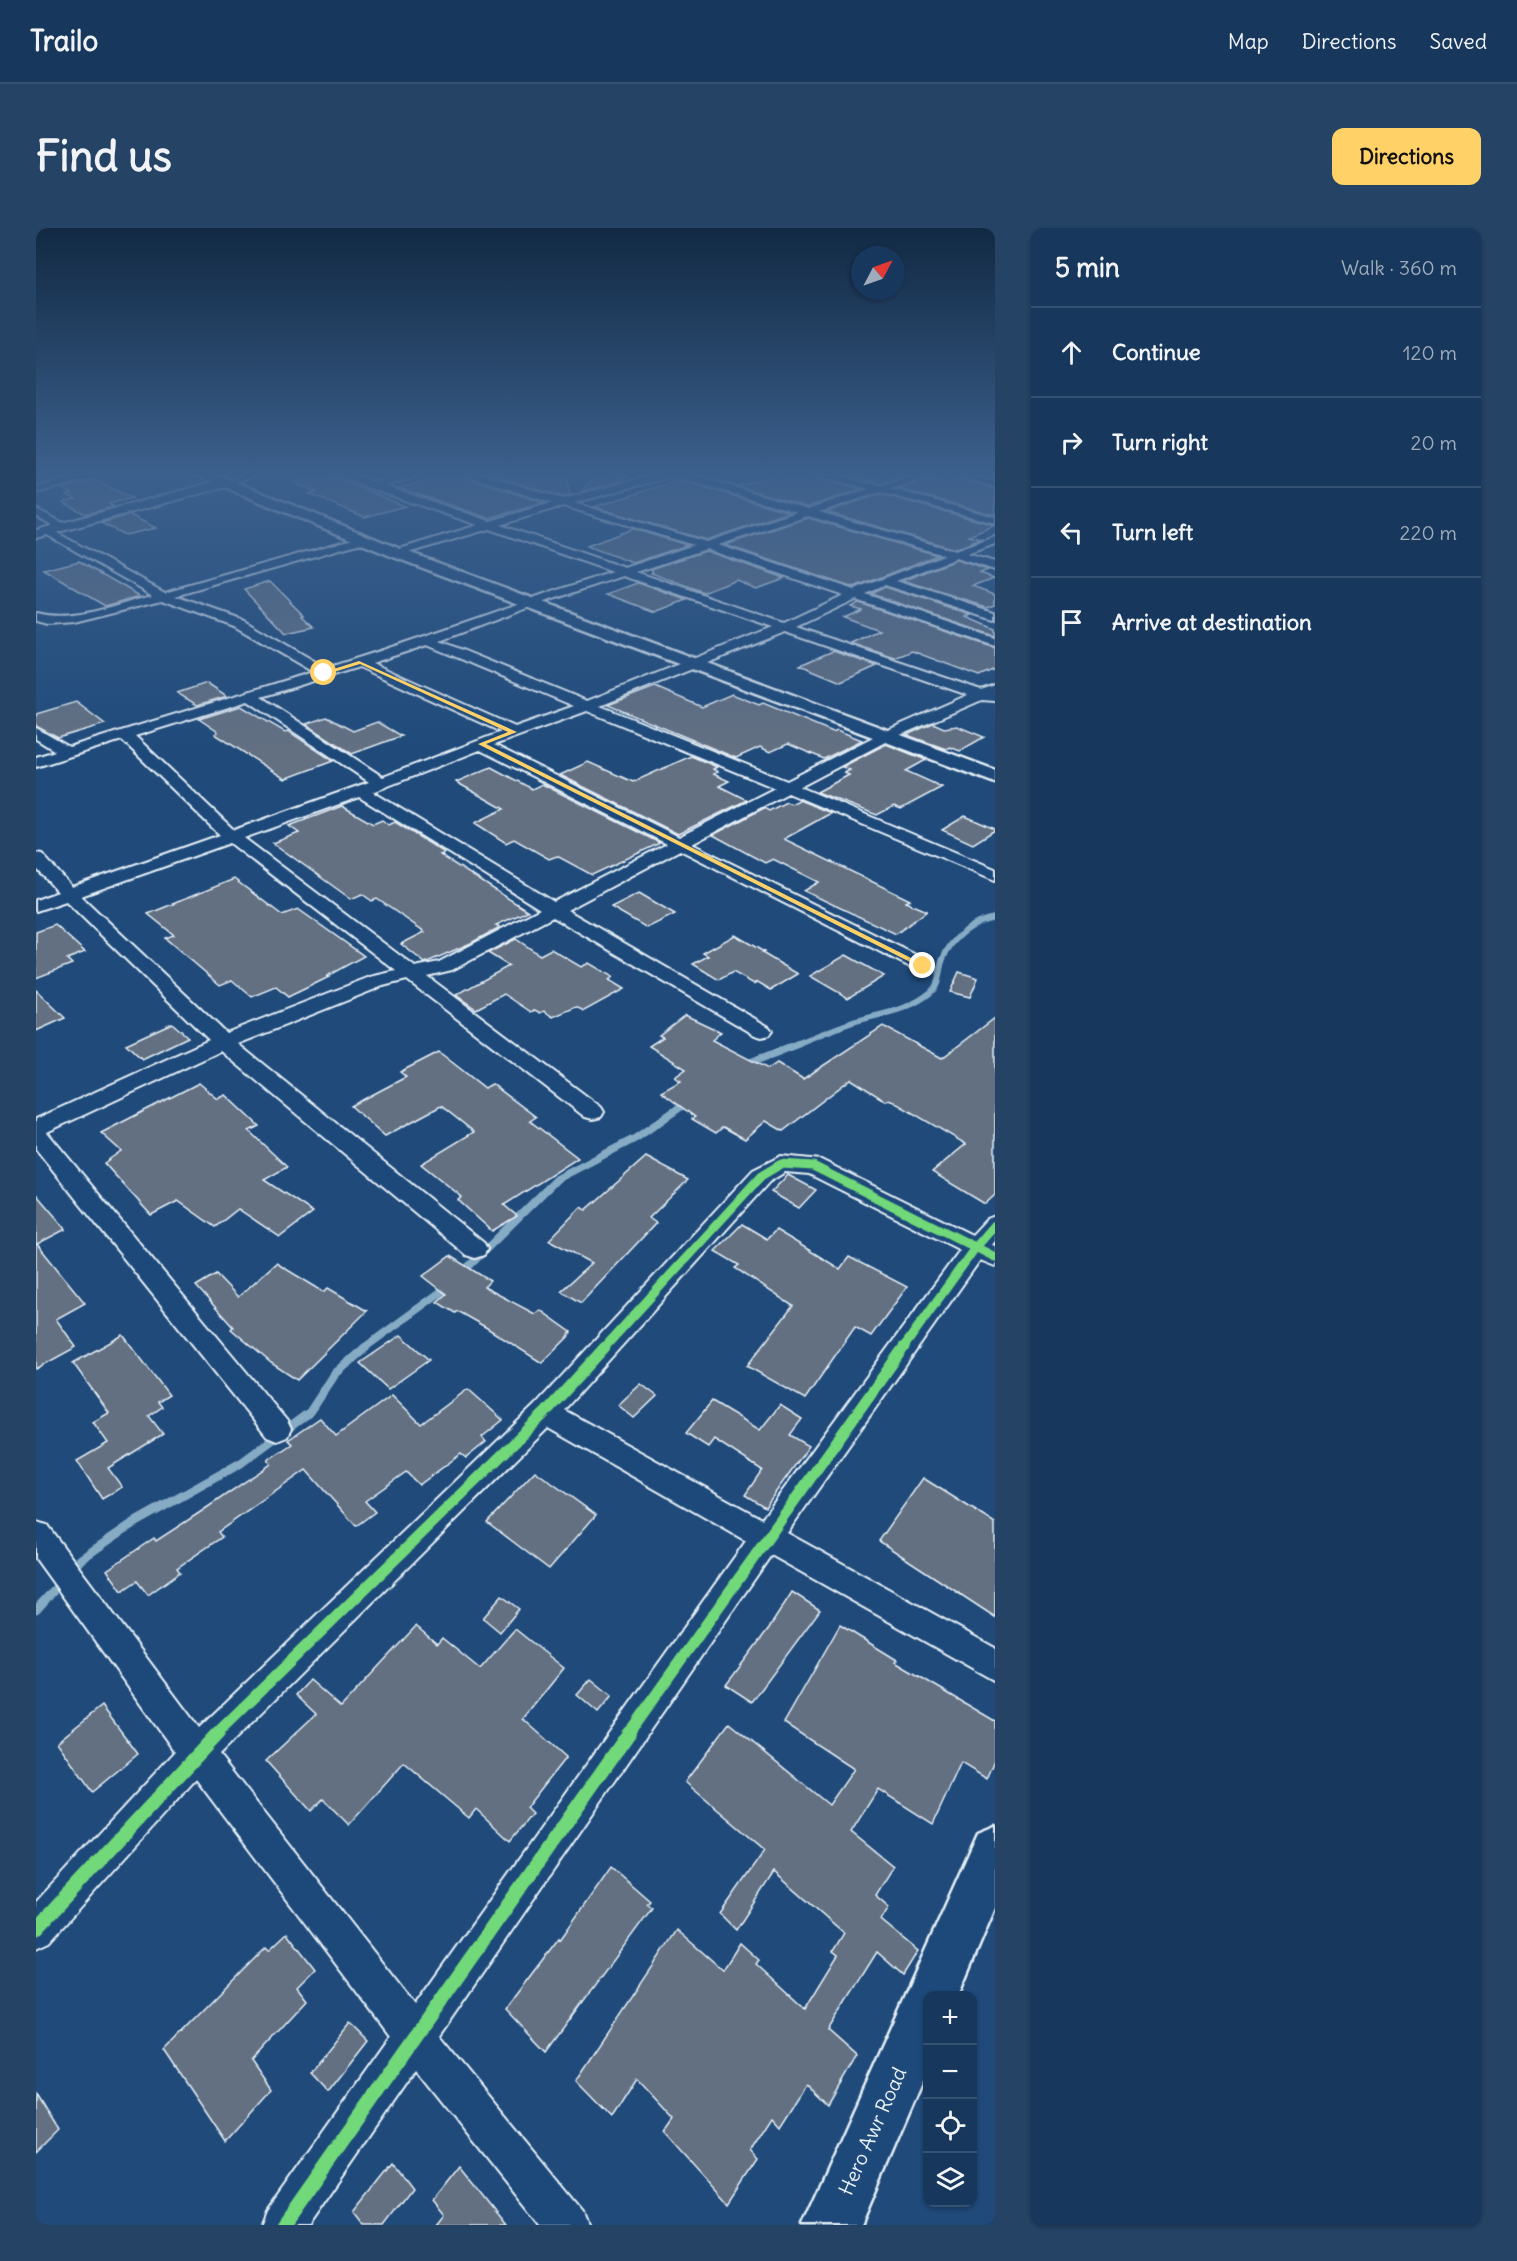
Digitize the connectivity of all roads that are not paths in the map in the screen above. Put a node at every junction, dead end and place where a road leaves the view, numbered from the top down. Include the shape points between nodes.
1 (104, 565) edge
2 (272, 565) edge
3 (430, 565) edge
4 (607, 565) edge
5 (642, 565) edge
6 (767, 565) edge
7 (926, 565) edge
8 (624, 571) junction
9 (884, 581) junction
10 (853, 594) junction
11 (164, 596) junction
12 (531, 602) junction
13 (995, 616) edge
14 (36, 617) edge
15 (785, 627) junction
16 (428, 641) junction
17 (995, 642) edge
18 (360, 662) junction
19 (690, 664) junction
20 (324, 673) junction
21 (991, 695) edge
22 (250, 696) junction
23 (587, 706) junction
24 (36, 732) edge
25 (514, 732) junction
26 (124, 734) junction
27 (886, 736) junction
28 (481, 744) junction
29 (67, 752) junction
30 (36, 762) edge
31 (995, 777) edge
32 (381, 783) junction
33 (787, 787) junction
34 (361, 791) junction
35 (231, 837) junction
36 (679, 842) junction
37 (36, 858) edge
38 (995, 875) edge
39 (68, 894) junction
40 (36, 906) edge
41 (553, 909) junction
42 (923, 966) dead end
43 (411, 974) junction
44 (762, 1032) dead end
45 (223, 1042) junction
46 (593, 1112) dead end
47 (36, 1128) edge
48 (36, 1134) edge
49 (988, 1243) edge
50 (475, 1249) dead end
51 (545, 1413) junction
52 (277, 1429) dead end
53 (36, 1535) edge
54 (767, 1536) junction
55 (995, 1665) edge
56 (197, 1753) junction
57 (993, 1859) edge
58 (36, 1929) edge
59 (934, 1991) edge
60 (923, 2014) edge
61 (416, 2038) junction
62 (283, 2225) edge
63 (567, 2225) edge
64 (831, 2225) edge

1 - 11 street
2 - 11 street
3 - 12 main road
4 - 8 street
5 - 8 street
6 - 10 street
7 - 9 street
8 - 12 street
8 - 15 street
9 - 10 street
9 - 13 street
10 - 15 street
10 - 17 street
11 - 14 street via 78,618
11 - 20 street via 239,623
12 - 16 street
12 - 19 main road
15 - 19 street
15 - 21 street
16 - 18 street
16 - 23 street
18 - 20 street
18 - 25 street
19 - 23 street
19 - 27 main road
20 - 22 street
21 - 27 street
22 - 26 street
22 - 32 street
23 - 25 street
23 - 33 street
24 - 29 street
25 - 28 street
26 - 29 street
26 - 35 street
27 - 31 main road
27 - 33 street
28 - 32 street
28 - 36 street
29 - 30 street
32 - 34 street
33 - 36 street
33 - 38 street
34 - 35 street
34 - 41 street
35 - 39 street
35 - 43 street
36 - 41 street
36 - 42 street
37 - 39 street
39 - 40 street
39 - 45 street
41 - 43 street via 445,966
41 - 44 street
43 - 45 street via 377,981
43 - 46 street
45 - 47 street
45 - 50 street
48 - 52 street
49 - 51 street via 813,1166 780,1164 761,1176
49 - 54 street
51 - 54 street
51 - 56 street
53 - 56 street
54 - 55 street
54 - 61 street
56 - 58 street
56 - 61 street
57 - 59 main road
60 - 64 main road, Hero Awr Road
61 - 62 street
61 - 63 street

